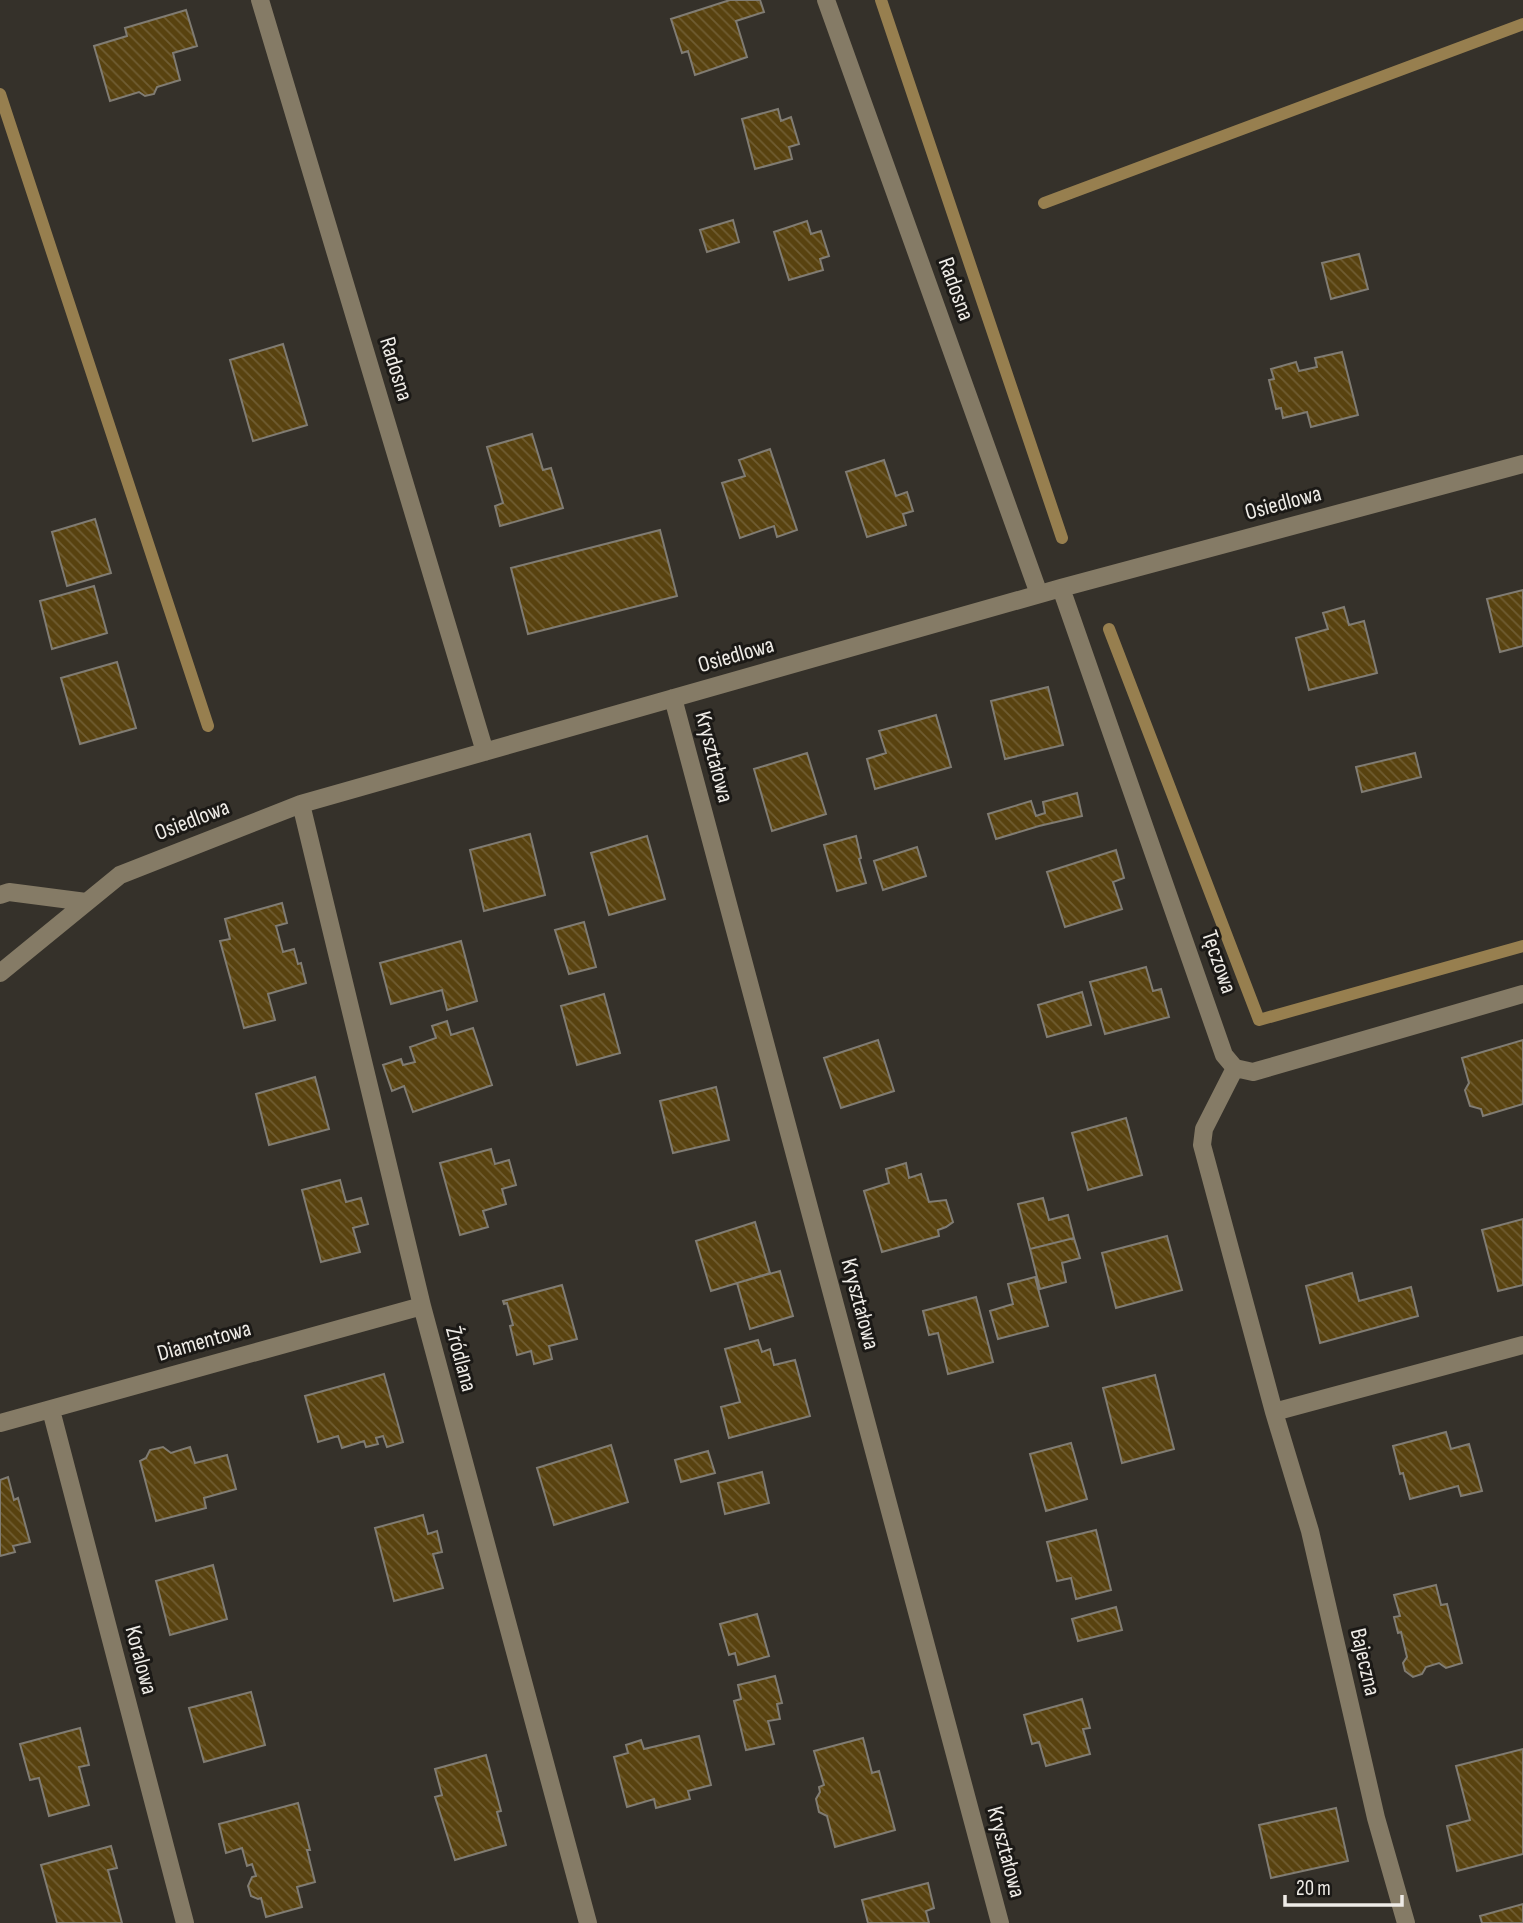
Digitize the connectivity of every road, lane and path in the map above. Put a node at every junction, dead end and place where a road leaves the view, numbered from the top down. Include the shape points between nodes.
1 (260, 0) edge
2 (826, 0) edge
3 (1523, 464) edge
4 (1061, 588) junction
5 (1039, 594) junction
6 (673, 698) junction
7 (485, 752) junction
8 (301, 804) junction
9 (0, 895) edge
10 (86, 902) junction
11 (0, 973) edge
12 (1523, 994) edge
13 (1235, 1068) junction
14 (422, 1306) junction
15 (1523, 1345) edge
16 (51, 1410) junction
17 (1274, 1412) junction
18 (0, 1423) edge
19 (185, 1923) edge
20 (588, 1923) edge
21 (1000, 1923) edge
22 (1406, 1923) edge

1 - 7 street, Radosna
2 - 5 street, Radosna
3 - 4 street, Osiedlowa
4 - 5 street, Osiedlowa
4 - 13 street, Tęczowa via 1224,1055
5 - 6 street, Osiedlowa
6 - 7 street, Osiedlowa
6 - 21 street, Kryształowa
7 - 8 street, Osiedlowa
8 - 10 street, Osiedlowa via 120,875
8 - 14 street, Źródlana
9 - 10 street via 9,892
10 - 11 street, Osiedlowa
12 - 13 street via 1273,1067 1253,1072
13 - 17 street, Bajeczna via 1204,1129 1202,1145
14 - 16 street, Diamentowa
14 - 20 street, Źródlana
15 - 17 street
16 - 18 street, Diamentowa
16 - 19 street, Koralowa
17 - 22 street, Bajeczna via 1310,1531 1376,1818

